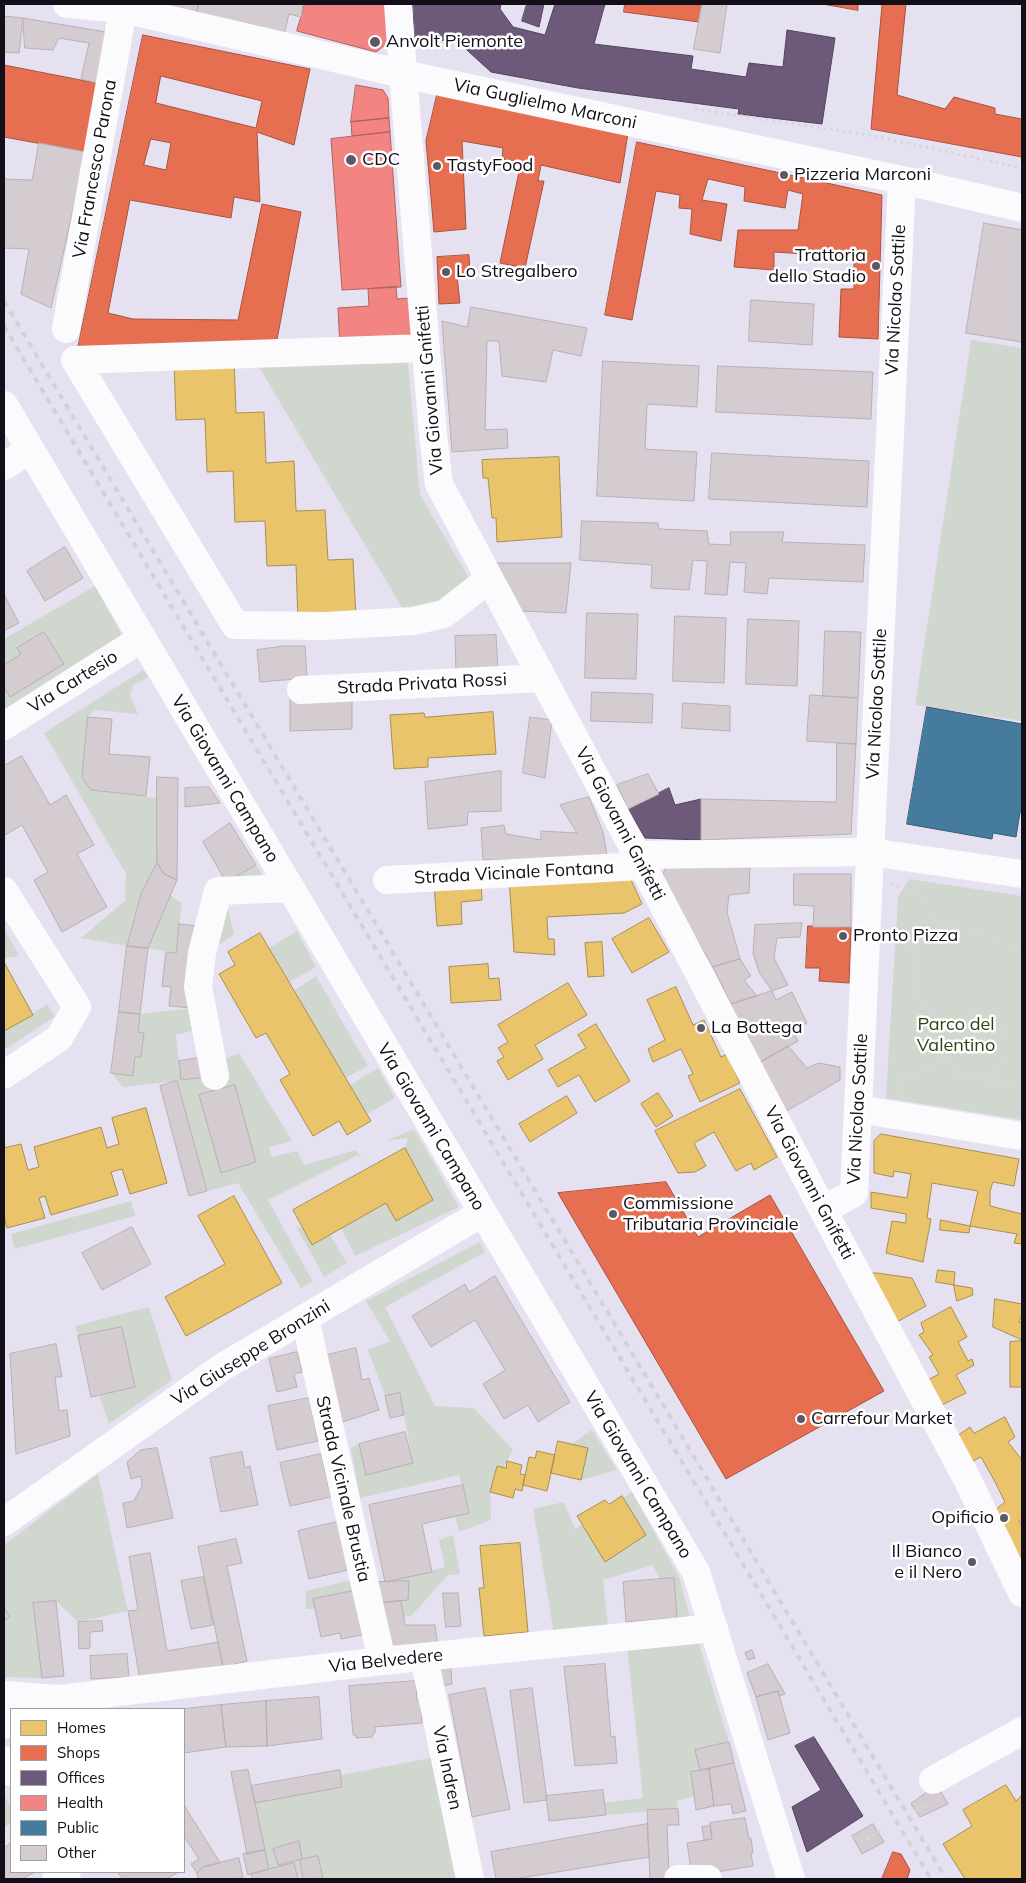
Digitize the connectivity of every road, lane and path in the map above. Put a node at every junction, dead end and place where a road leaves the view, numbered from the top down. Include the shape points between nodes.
1 (67, 4) edge
2 (398, 4) edge
3 (124, 6) edge
4 (403, 74) junction
5 (691, 109) dead end
6 (1022, 168) edge
7 (902, 180) junction
8 (1022, 208) edge
9 (66, 329) dead end
10 (426, 348) junction
11 (4, 405) edge
12 (30, 450) junction
13 (4, 466) edge
14 (489, 579) junction
15 (141, 639) junction
16 (542, 678) junction
17 (301, 690) dead end
18 (4, 726) edge
19 (870, 852) junction
20 (639, 860) junction
21 (1022, 874) edge
22 (387, 880) dead end
23 (891, 883) dead end
24 (290, 888) junction
25 (4, 891) edge
26 (940, 925) junction
27 (917, 950) junction
28 (1022, 951) edge
29 (894, 953) dead end
30 (947, 1032) junction
31 (946, 1061) junction
32 (4, 1075) edge
33 (214, 1076) dead end
34 (983, 1079) junction
35 (1022, 1088) edge
36 (897, 1100) dead end
37 (858, 1109) junction
38 (1022, 1136) edge
39 (823, 1210) junction
40 (482, 1213) junction
41 (305, 1318) junction
42 (4, 1522) edge
43 (1022, 1593) edge
44 (714, 1628) junction
45 (424, 1657) junction
46 (382, 1661) junction
47 (4, 1696) edge
48 (48, 1704) edge
49 (1022, 1731) edge
50 (932, 1791) joint
51 (916, 1811) dead end
52 (884, 1829) dead end
53 (861, 1842) dead end
54 (470, 1879) edge
55 (678, 1879) edge
56 (708, 1879) edge
57 (791, 1879) edge

1 - 3 street, Via Guglielmo Marconi
2 - 4 street, Via Giovanni Gnifetti
3 - 4 street, Via Guglielmo Marconi
3 - 9 street, Via Francesco Parona
4 - 7 street, Via Guglielmo Marconi
4 - 10 street, Via Giovanni Gnifetti
5 - 6 path via 869,135
7 - 8 street, Via Guglielmo Marconi
7 - 19 street, Via Nicolao Sottile
10 - 14 street, Via Giovanni Gnifetti via 439,484
10 - 14 street via 75,360 235,625 324,626 414,621 444,614
11 - 12 street, Via Giovanni Campano
12 - 13 street
12 - 15 street, Via Giovanni Campano
14 - 16 street, Via Giovanni Gnifetti
15 - 18 street, Via Cartesio
15 - 24 street, Via Giovanni Campano
16 - 17 street, Strada Privata Rossi
16 - 20 street, Via Giovanni Gnifetti
19 - 20 street, Strada Vicinale Fontana
19 - 21 street, Strada Vicinale Fontana
19 - 37 street, Via Nicolao Sottile
20 - 22 street, Strada Vicinale Fontana
20 - 39 street, Via Giovanni Gnifetti
23 - 26 path via 920,896
24 - 33 street via 218,891 202,953 198,987
24 - 40 street, Via Giovanni Campano
25 - 32 street via 77,1008 58,1038
26 - 27 path via 924,933
26 - 28 path via 972,931
27 - 29 path
27 - 30 path via 914,970 917,991 940,1018
30 - 31 path via 944,1041
30 - 34 path via 958,1020 973,1015 989,1018 1002,1027 1008,1048 1006,1058 1001,1068
31 - 34 path via 961,1076
31 - 36 path via 902,1078
34 - 35 path via 996,1086
37 - 38 street
37 - 39 street, Via Nicolao Sottile via 854,1193
39 - 43 street, Via Giovanni Gnifetti via 966,1477
40 - 41 street, Via Giuseppe Bronzini
40 - 44 street, Via Giovanni Campano via 696,1572
41 - 42 street, Via Giuseppe Bronzini via 224,1366
41 - 46 street, Strada Vicinale Brustia
44 - 45 street, Via Belvedere
44 - 57 street, Via Giovanni Campano
45 - 46 street, Via Belvedere
45 - 54 street, Via Indren
46 - 48 street, Via Belvedere
47 - 48 street, Via Belvedere
49 - 50 street
50 - 51 path
52 - 53 path
55 - 56 street

